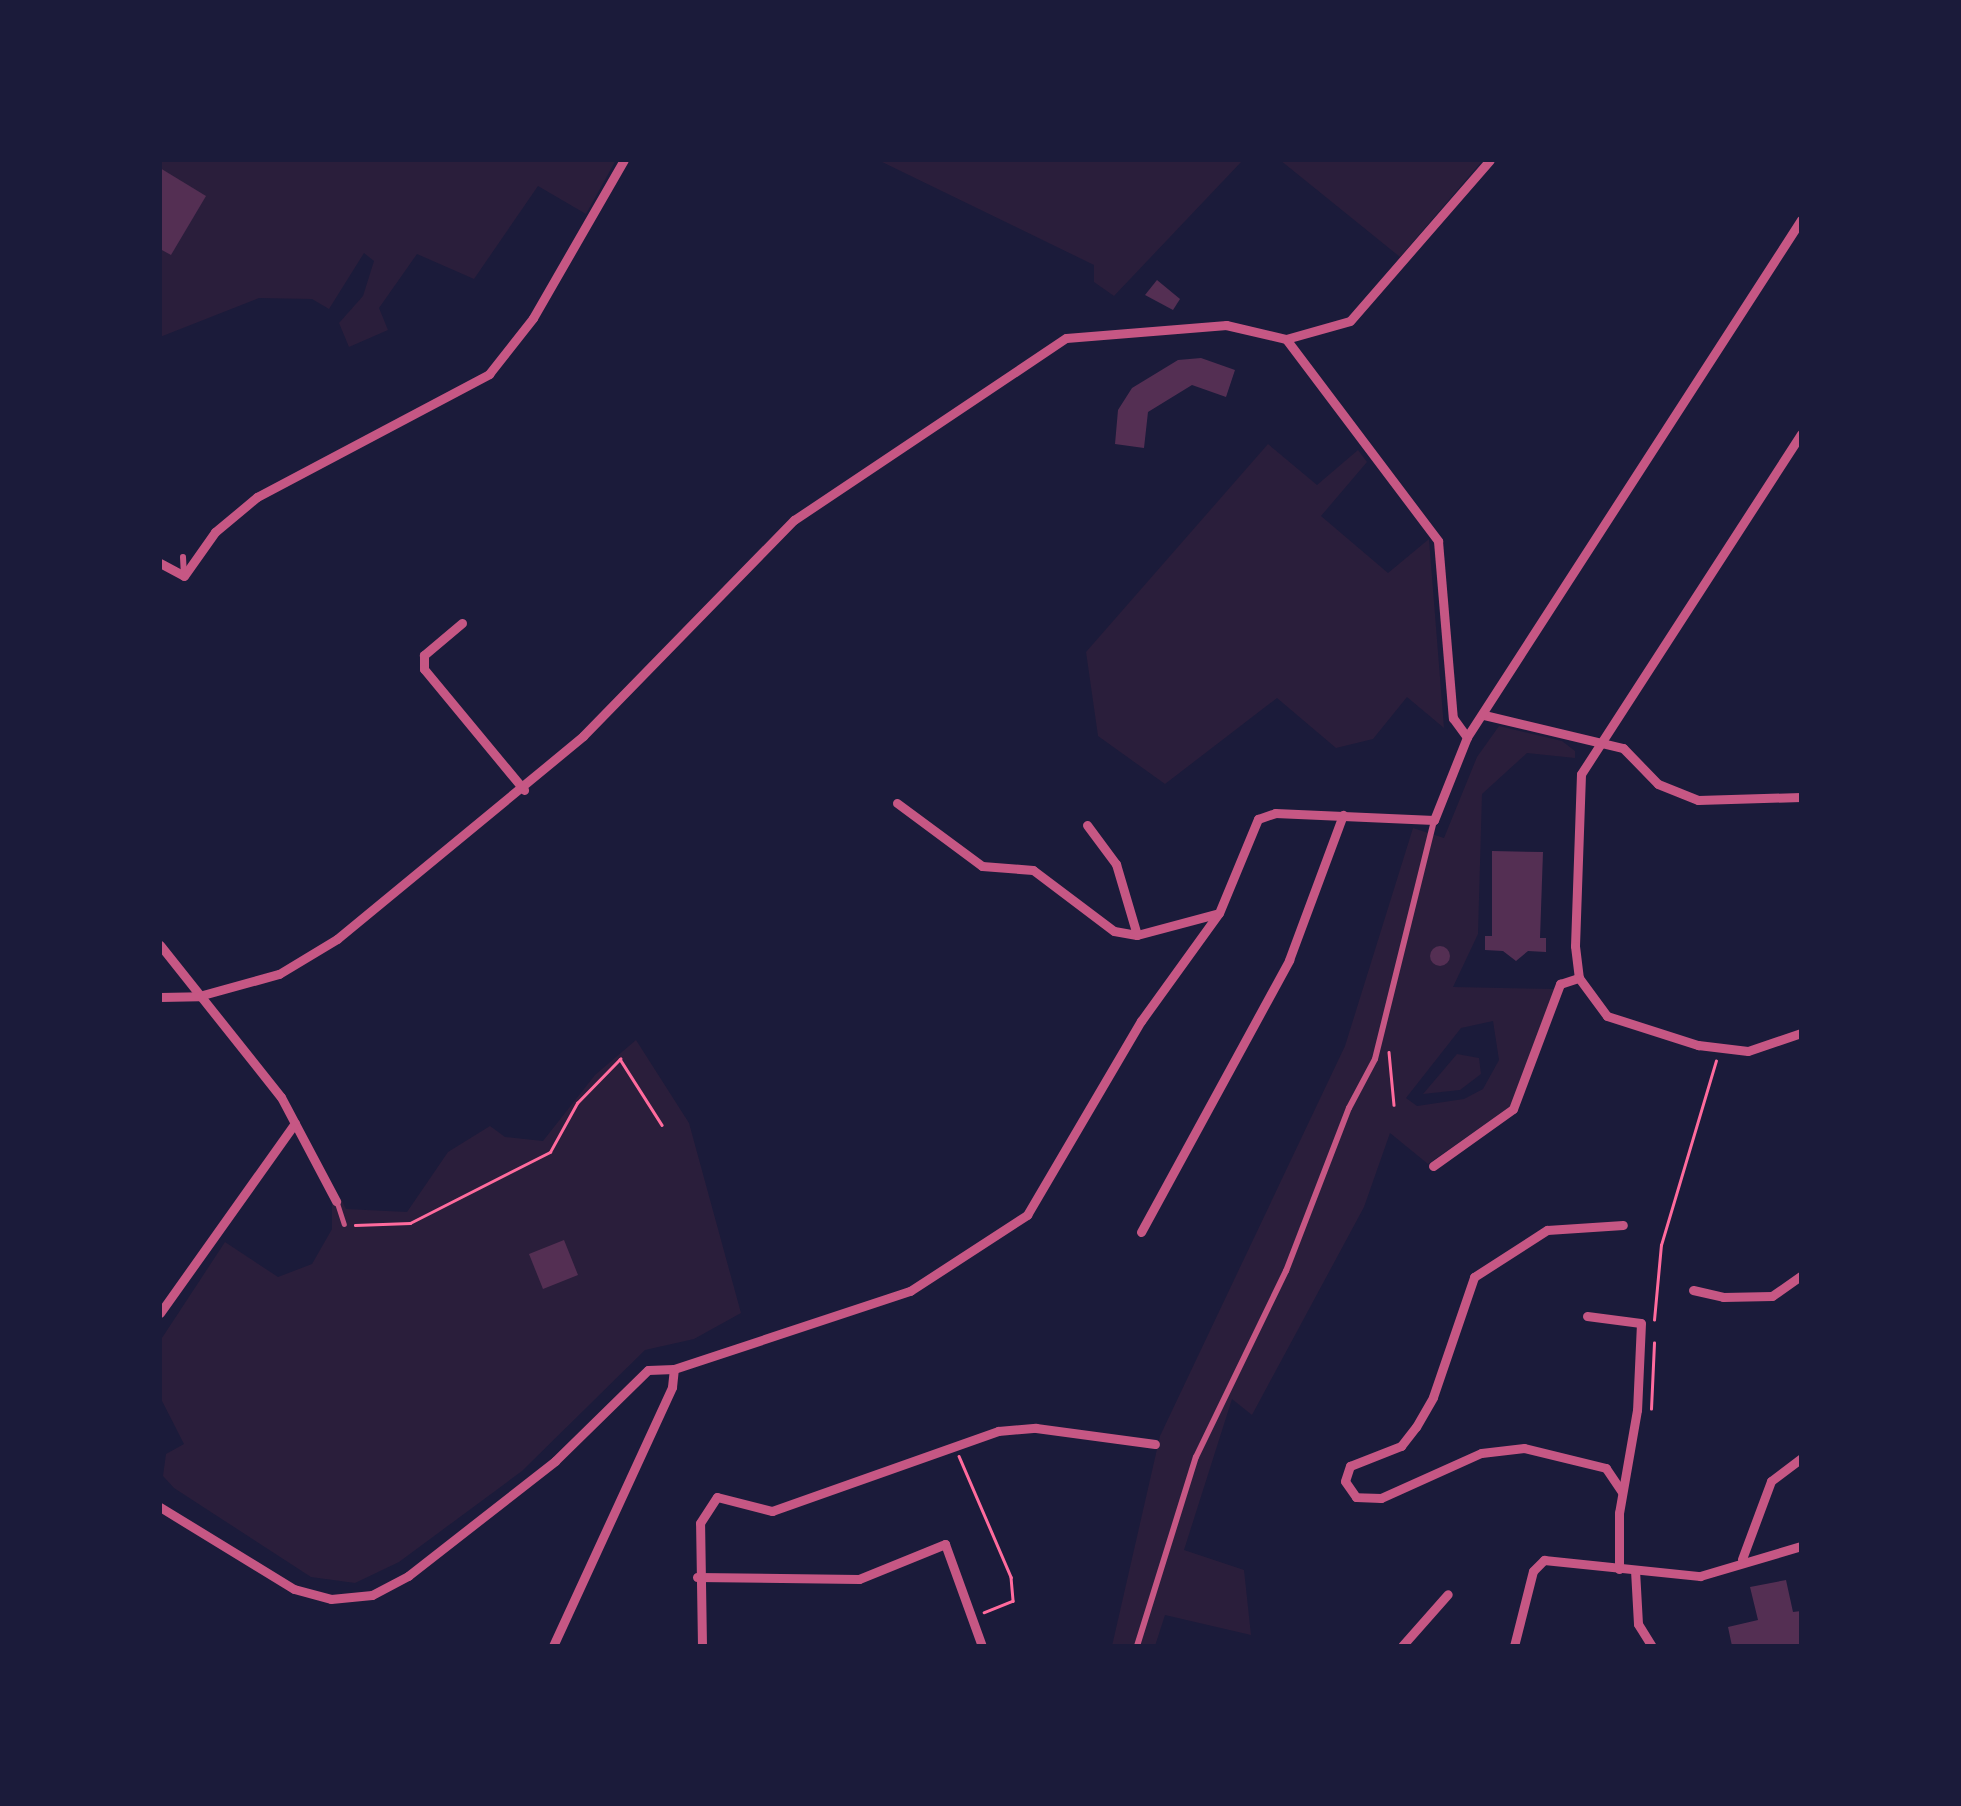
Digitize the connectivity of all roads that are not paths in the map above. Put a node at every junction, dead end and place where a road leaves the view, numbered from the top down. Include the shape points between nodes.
1 (624, 160) edge
2 (1490, 160) edge
3 (1801, 220) edge
4 (1286, 338) junction
5 (1801, 434) edge
6 (183, 557) dead end
7 (160, 563) edge
8 (184, 576) junction
9 (462, 623) dead end
10 (1484, 715) junction
11 (1466, 737) junction
12 (1595, 745) junction
13 (524, 790) junction
14 (1801, 796) edge
15 (897, 803) dead end
16 (1343, 815) junction
17 (1434, 820) junction
18 (1088, 824) dead end
19 (1219, 913) junction
20 (1137, 935) junction
21 (160, 944) edge
22 (1579, 978) junction
23 (199, 996) junction
24 (160, 997) edge
25 (1801, 1033) edge
26 (295, 1123) junction
27 (1434, 1166) dead end
28 (336, 1201) joint
29 (344, 1224) dead end
30 (1622, 1225) dead end
31 (1141, 1232) dead end
32 (1801, 1276) edge
33 (1693, 1290) dead end
34 (160, 1313) edge
35 (1587, 1316) dead end
36 (674, 1369) junction
37 (1154, 1444) dead end
38 (1801, 1458) edge
39 (1622, 1492) junction
40 (160, 1507) edge
41 (1801, 1546) edge
42 (1742, 1559) junction
43 (1619, 1569) junction
44 (1635, 1570) junction
45 (696, 1577) junction
46 (1448, 1594) dead end
47 (1516, 1641) edge
48 (554, 1646) edge
49 (703, 1646) edge
50 (982, 1646) edge
51 (1137, 1646) edge
52 (1402, 1646) edge
53 (1652, 1646) edge

1 - 8 street via 533,318 489,374 256,496 215,532
2 - 4 street via 1350,322
3 - 10 street
4 - 11 street via 1438,541 1453,718
4 - 13 street via 1226,325 1066,338 810,509
5 - 12 street via 1744,530
6 - 8 street
7 - 8 street
9 - 13 street via 424,655 424,670
10 - 11 street
10 - 12 street
11 - 17 street
12 - 14 street via 1623,748 1658,784 1698,800
12 - 22 street via 1578,788
13 - 23 street via 336,939 279,974
15 - 20 street via 982,866 1033,870 1114,931
16 - 17 street
16 - 19 street via 1275,813 1258,820
16 - 31 street via 1290,960
17 - 51 street via 1381,1042 1286,1270 1196,1457
18 - 20 street via 1116,864
19 - 20 street
19 - 36 street via 1141,1022 1027,1215 910,1291
21 - 23 street
22 - 25 street via 1599,1012 1698,1045 1748,1051
22 - 27 street via 1560,984 1513,1109
23 - 24 street
23 - 26 street
26 - 28 street
26 - 34 street
28 - 29 lane
30 - 39 street via 1547,1230 1474,1277 1434,1397 1416,1427 1401,1446 1350,1466 1345,1481 1356,1497 1381,1498 1480,1453 1524,1448 1606,1468
32 - 33 street via 1772,1296 1723,1298
35 - 39 street via 1641,1323 1637,1410
36 - 40 street via 648,1370 555,1460 408,1576 372,1595 331,1599 294,1589
36 - 48 street
37 - 45 street via 1026,1428 772,1510 730,1496 710,1500 701,1517
38 - 42 street via 1771,1481
39 - 43 street
41 - 42 street
42 - 44 street via 1700,1576
43 - 44 street
43 - 47 street via 1539,1562
44 - 53 street via 1638,1624
45 - 49 street
45 - 50 street via 859,1578 945,1544
46 - 52 street

